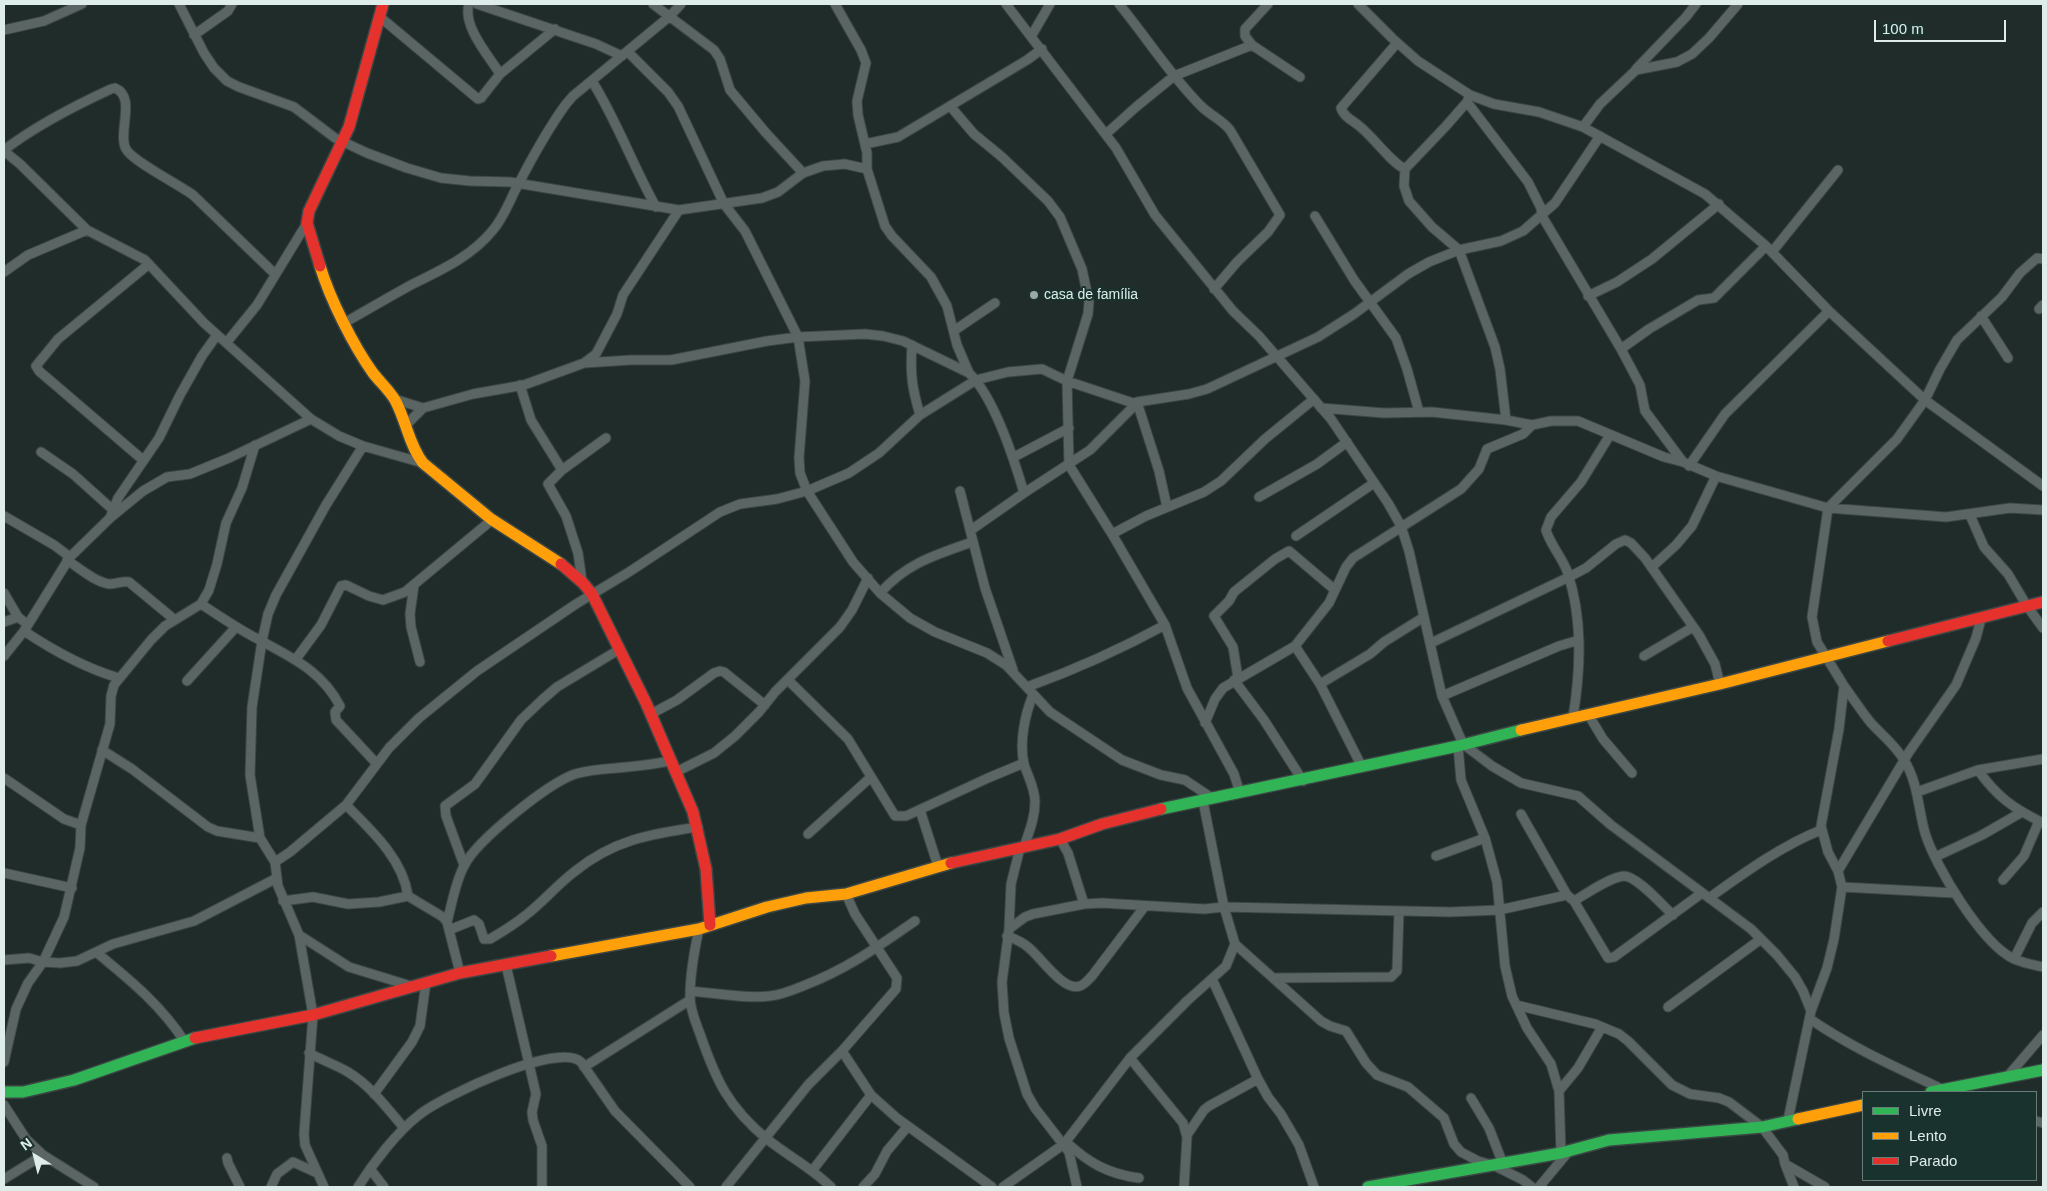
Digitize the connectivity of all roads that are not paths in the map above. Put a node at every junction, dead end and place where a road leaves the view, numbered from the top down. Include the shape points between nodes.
1 (82, 4) edge
2 (179, 4) edge
3 (232, 4) edge
4 (383, 4) edge
5 (469, 4) edge
6 (477, 4) edge
7 (653, 4) edge
8 (682, 4) edge
9 (835, 4) edge
10 (1006, 4) edge
11 (1050, 4) edge
12 (1119, 4) edge
13 (1268, 4) edge
14 (1358, 4) edge
15 (1696, 4) edge
16 (1738, 4) edge
17 (670, 16) junction
18 (380, 17) junction
19 (556, 29) junction
20 (4, 30) edge
21 (194, 35) junction
22 (1032, 35) junction
23 (1397, 43) junction
24 (1252, 45) junction
25 (1042, 49) junction
26 (625, 54) junction
27 (1636, 70) junction
28 (500, 74) junction
29 (1174, 76) junction
30 (1300, 77) dead end
31 (592, 81) junction
32 (1469, 98) junction
33 (950, 106) junction
34 (1583, 127) junction
35 (1106, 134) junction
36 (1600, 136) junction
37 (342, 142) junction
38 (865, 144) junction
39 (4, 150) edge
40 (867, 169) junction
41 (1405, 169) junction
42 (1838, 170) dead end
43 (803, 174) junction
44 (519, 184) junction
45 (724, 204) junction
46 (1719, 204) junction
47 (656, 207) junction
48 (680, 210) junction
49 (1315, 216) dead end
50 (1542, 216) junction
51 (307, 224) junction
52 (87, 230) junction
53 (1769, 249) junction
54 (1459, 250) junction
55 (2043, 259) edge
56 (149, 264) junction
57 (5, 269) edge
58 (275, 274) junction
59 (1214, 289) junction
60 (1588, 296) junction
61 (995, 303) dead end
62 (1370, 304) junction
63 (1829, 310) junction
64 (1981, 316) junction
65 (344, 323) junction
66 (954, 330) junction
67 (217, 334) junction
68 (798, 337) junction
69 (227, 342) junction
70 (912, 345) junction
71 (1621, 349) junction
72 (1274, 356) junction
73 (2008, 358) dead end
74 (584, 363) junction
75 (969, 372) junction
76 (976, 380) junction
77 (1067, 381) junction
78 (520, 385) junction
79 (394, 399) junction
80 (1314, 399) junction
81 (1925, 400) junction
82 (1137, 403) junction
83 (423, 408) junction
84 (1321, 408) junction
85 (1419, 412) junction
86 (920, 415) junction
87 (311, 420) junction
88 (1506, 420) junction
89 (406, 425) junction
90 (1532, 425) junction
91 (1069, 428) junction
92 (1610, 435) junction
93 (606, 438) dead end
94 (1347, 442) junction
95 (255, 445) junction
96 (363, 446) junction
97 (41, 452) dead end
98 (1014, 457) junction
99 (142, 460) junction
100 (423, 463) junction
101 (1686, 464) junction
102 (1069, 465) junction
103 (562, 470) junction
104 (1716, 476) junction
105 (1374, 483) junction
106 (2043, 486) edge
107 (807, 490) junction
108 (960, 491) dead end
109 (1024, 493) junction
110 (1259, 496) dead end
111 (118, 498) junction
112 (126, 505) junction
113 (1168, 507) junction
114 (1828, 508) junction
115 (2043, 510) edge
116 (111, 513) junction
117 (1970, 515) junction
118 (4, 516) edge
119 (493, 519) junction
120 (1401, 526) junction
121 (971, 530) junction
122 (1112, 534) junction
123 (1296, 536) dead end
124 (972, 542) junction
125 (69, 558) junction
126 (1652, 567) junction
127 (868, 578) junction
128 (1569, 578) junction
129 (582, 581) junction
130 (414, 585) junction
131 (1335, 590) junction
132 (4, 593) edge
133 (880, 593) junction
134 (592, 594) junction
135 (2043, 602) edge
136 (200, 604) junction
137 (2027, 606) junction
138 (18, 617) junction
139 (1424, 617) junction
140 (1981, 619) junction
141 (175, 620) junction
142 (4, 622) edge
143 (1165, 624) junction
144 (1693, 626) junction
145 (26, 627) junction
146 (236, 627) junction
147 (2043, 628) edge
148 (1579, 640) junction
149 (262, 642) junction
150 (1430, 643) junction
151 (1295, 646) junction
152 (620, 649) junction
153 (4, 656) edge
154 (1644, 656) dead end
155 (1825, 657) junction
156 (296, 659) junction
157 (420, 662) dead end
158 (1013, 671) junction
159 (119, 678) junction
160 (1236, 679) junction
161 (788, 680) junction
162 (187, 681) dead end
163 (1320, 684) junction
164 (1720, 684) junction
165 (1844, 686) junction
166 (1027, 687) junction
167 (1033, 695) junction
168 (1442, 696) junction
169 (765, 705) junction
170 (651, 714) junction
171 (1588, 714) junction
172 (1573, 717) junction
173 (1205, 723) junction
174 (1460, 745) junction
175 (102, 750) junction
176 (2043, 759) edge
177 (1904, 760) junction
178 (670, 761) junction
179 (376, 763) junction
180 (1024, 763) junction
181 (1362, 767) junction
182 (1978, 770) junction
183 (676, 772) junction
184 (1632, 774) dead end
185 (871, 777) junction
186 (4, 778) edge
187 (1303, 781) junction
188 (1240, 792) junction
189 (1917, 792) junction
190 (1207, 800) junction
191 (346, 805) junction
192 (920, 810) junction
193 (2022, 812) junction
194 (1521, 814) dead end
195 (2041, 822) edge
196 (81, 825) junction
197 (698, 827) junction
198 (1821, 830) junction
199 (808, 834) dead end
200 (260, 838) junction
201 (1485, 838) junction
202 (1060, 839) junction
203 (1022, 848) junction
204 (1436, 856) dead end
205 (1935, 857) junction
206 (275, 862) junction
207 (464, 865) junction
208 (938, 866) junction
209 (1838, 871) junction
210 (4, 873) edge
211 (277, 878) junction
212 (2003, 880) dead end
213 (1842, 887) junction
214 (72, 888) junction
215 (1954, 892) junction
216 (846, 894) junction
217 (1706, 895) junction
218 (408, 896) junction
219 (1570, 898) junction
220 (283, 901) junction
221 (1084, 904) junction
222 (1145, 906) junction
223 (1224, 907) junction
224 (1499, 910) junction
225 (1399, 911) junction
226 (2043, 912) edge
227 (1673, 915) junction
228 (915, 921) dead end
229 (710, 925) junction
230 (448, 926) junction
231 (699, 929) junction
232 (1008, 933) junction
233 (299, 936) junction
234 (1761, 939) junction
235 (1235, 944) junction
236 (876, 948) junction
237 (96, 952) junction
238 (2014, 959) junction
239 (4, 960) edge
240 (43, 962) junction
241 (506, 965) junction
242 (2043, 967) edge
243 (460, 973) junction
244 (1273, 978) junction
245 (1212, 979) junction
246 (426, 982) junction
247 (411, 986) junction
248 (690, 995) junction
249 (1516, 1005) junction
250 (1668, 1007) dead end
251 (312, 1014) junction
252 (1810, 1015) junction
253 (1602, 1027) junction
254 (2043, 1035) edge
255 (185, 1042) junction
256 (842, 1051) junction
257 (309, 1054) junction
258 (1130, 1058) junction
259 (4, 1062) edge
260 (529, 1063) junction
261 (584, 1067) junction
262 (2043, 1070) edge
263 (2007, 1077) junction
264 (1258, 1079) junction
265 (1952, 1090) edge
266 (1559, 1091) junction
267 (4, 1092) edge
268 (374, 1094) junction
269 (872, 1095) junction
270 (1471, 1098) dead end
271 (4, 1105) edge
272 (1862, 1106) edge
273 (1788, 1120) junction
274 (908, 1126) junction
275 (1762, 1127) junction
276 (404, 1128) junction
277 (1187, 1135) junction
278 (767, 1139) junction
279 (1065, 1143) junction
280 (1566, 1152) junction
281 (43, 1154) junction
282 (227, 1158) dead end
283 (1785, 1164) junction
284 (1499, 1165) junction
285 (371, 1170) junction
286 (812, 1171) junction
287 (317, 1173) junction
288 (1139, 1178) dead end
289 (4, 1179) edge
290 (94, 1187) edge
291 (240, 1187) edge
292 (271, 1187) edge
293 (324, 1187) edge
294 (358, 1187) edge
295 (384, 1187) edge
296 (542, 1187) edge
297 (690, 1187) edge
298 (726, 1187) edge
299 (831, 1187) edge
300 (864, 1187) edge
301 (992, 1187) edge
302 (1004, 1187) edge
303 (1077, 1187) edge
304 (1184, 1187) edge
305 (1314, 1187) edge
306 (1368, 1187) edge
307 (1532, 1187) edge
308 (1539, 1187) edge
309 (1794, 1187) edge
310 (1824, 1187) edge

1 - 20 street via 44,21
2 - 21 street
3 - 21 street via 228,11
4 - 18 street
5 - 28 street via 467,14 477,39
6 - 19 street
7 - 17 street
8 - 17 street
9 - 38 street via 866,63 857,101
10 - 22 street
11 - 22 street
12 - 29 street
13 - 24 street via 1244,32
14 - 23 street
15 - 27 street
16 - 27 street via 1692,54 1677,62
17 - 26 street
17 - 43 street via 714,50 730,90
18 - 28 street via 478,99
18 - 37 street
19 - 26 street
19 - 28 street
21 - 37 street via 214,68 227,81 294,107
22 - 25 street
23 - 32 street
23 - 41 street via 1341,108
24 - 29 street
24 - 30 street
25 - 33 street
25 - 35 street
26 - 31 street
26 - 45 street via 668,92 678,106
27 - 34 street via 1600,104
29 - 35 street
29 - 59 street via 1201,106 1230,130 1280,215
31 - 44 street via 566,104
31 - 47 street
32 - 34 street via 1539,112
32 - 41 street
32 - 50 street via 1528,182
33 - 38 street via 898,137
33 - 77 street via 974,134 1048,201 1060,217 1088,291 1088,314
34 - 36 street
35 - 59 street via 1155,215
36 - 46 street
36 - 50 street via 1565,189
37 - 44 street via 441,178
37 - 51 street via 309,211
38 - 40 street
39 - 52 street
39 - 58 street via 67,110 115,88 120,90 125,107 124,144 131,156 193,195
40 - 43 street via 836,164
40 - 66 street via 885,226 931,276 947,306
41 - 54 street via 1404,186 1409,201
42 - 53 street
43 - 45 street via 778,192
44 - 47 street
44 - 65 street via 493,230 462,259
45 - 48 street
45 - 68 street via 745,231
46 - 53 street
46 - 60 street via 1652,259
47 - 48 street
48 - 74 street via 623,295 596,354
49 - 62 street
50 - 54 street via 1515,236 1486,246
50 - 60 street
51 - 58 street
51 - 65 street via 322,273
52 - 56 street
52 - 57 street via 28,255
53 - 63 street
53 - 71 street via 1714,298 1698,300
54 - 62 street via 1414,271
54 - 88 street via 1495,348
55 - 64 street via 2036,258
56 - 67 street via 182,302
56 - 99 street via 58,339 36,366
58 - 69 street via 257,305
59 - 72 street
60 - 71 street
61 - 66 street
62 - 72 street via 1318,337
62 - 85 street via 1396,338
63 - 81 street
63 - 101 street via 1725,414
64 - 73 street
64 - 81 street via 1957,340
65 - 79 street via 372,372
66 - 75 street
67 - 69 street
67 - 99 street via 180,395 159,438
68 - 70 street via 865,334
68 - 74 street via 671,360
68 - 107 street via 805,381 799,458 800,473
69 - 87 street
70 - 75 street
70 - 86 street via 910,371
71 - 101 street via 1640,385 1645,411
72 - 80 street
72 - 82 street via 1207,389
74 - 78 street
75 - 76 street
76 - 77 street via 1008,372 1042,369
76 - 86 street
76 - 98 street
77 - 82 street
77 - 91 street
78 - 83 street
78 - 103 street via 530,420
79 - 83 street
79 - 89 street
80 - 84 street
80 - 113 street via 1221,481
81 - 106 street
81 - 114 street via 1897,440
82 - 102 street via 1105,437
82 - 113 street
83 - 89 street
84 - 85 street
84 - 94 street
85 - 88 street
86 - 107 street via 864,464
87 - 95 street
87 - 96 street
88 - 90 street
89 - 100 street via 416,454
90 - 92 street via 1578,421
90 - 120 street via 1523,434 1487,449 1479,469 1461,489
91 - 98 street
91 - 102 street
92 - 101 street
92 - 128 street via 1581,482 1547,524 1547,535 1563,560
93 - 103 street
94 - 105 street
94 - 110 street via 1317,464
95 - 112 street via 190,474 167,477
95 - 136 street via 249,470 226,523 209,590
96 - 100 street
96 - 149 street via 276,595
97 - 116 street via 73,474
98 - 109 street
99 - 111 street
100 - 119 street
101 - 104 street
102 - 109 street
102 - 122 street
103 - 129 street via 548,486 566,516 578,553
104 - 114 street
104 - 126 street via 1692,526 1676,546
105 - 120 street
105 - 123 street
107 - 127 street
107 - 134 street via 740,504 720,512
108 - 121 street
109 - 121 street
111 - 112 street
111 - 116 street
112 - 116 street
113 - 122 street
114 - 117 street via 1921,516
114 - 155 street via 1812,617 1817,642
115 - 117 street via 2010,508
116 - 125 street
117 - 137 street via 1984,547 2008,574
118 - 125 street via 54,545
119 - 129 street
119 - 130 street
120 - 131 street via 1353,558
120 - 139 street
121 - 124 street
122 - 143 street
124 - 133 street via 913,565
124 - 158 street
125 - 141 street via 100,580 110,584 129,582
125 - 145 street
126 - 128 street via 1636,547 1625,540
126 - 144 street
127 - 133 street
127 - 161 street via 840,627
128 - 148 street
128 - 150 street
129 - 134 street
130 - 156 street via 383,600 341,586 321,625
130 - 157 street via 411,627
131 - 151 street via 1329,603
131 - 160 street via 1290,551 1234,592 1214,616 1234,647
132 - 138 street
133 - 158 street via 910,618 934,632 988,653
134 - 152 street
134 - 179 street via 477,671 419,718
135 - 137 street
136 - 141 street
136 - 146 street
137 - 140 street
137 - 147 street
138 - 142 street
138 - 145 street
139 - 150 street
139 - 163 street
140 - 155 street
140 - 177 street via 1956,685
141 - 159 street via 151,640
143 - 166 street via 1123,647
143 - 173 street via 1187,688
144 - 154 street
144 - 164 street via 1711,657
145 - 153 street
145 - 159 street via 48,647 99,672
146 - 149 street
146 - 162 street
148 - 168 street
148 - 172 street
149 - 156 street
149 - 200 street via 252,706 250,746 250,775
150 - 168 street
151 - 160 street
151 - 163 street
152 - 170 street
152 - 207 street via 557,687 542,700 521,720 475,784 445,806
155 - 164 street
155 - 165 street
156 - 179 street via 322,681 340,706 335,712 336,720
158 - 166 street
159 - 175 street via 111,696 110,724
160 - 173 street via 1215,699
160 - 187 street
161 - 169 street
161 - 185 street via 848,739
163 - 181 street
164 - 171 street
165 - 177 street
165 - 198 street
166 - 167 street
167 - 180 street via 1028,706
167 - 190 street via 1050,712 1122,760 1185,780
168 - 174 street
169 - 170 street via 720,671
169 - 183 street via 736,736 714,753
170 - 178 street
171 - 172 street
171 - 184 street via 1603,739
172 - 174 street
173 - 188 street via 1234,774
174 - 181 street
174 - 201 street via 1461,780
174 - 217 street via 1521,783 1578,796 1611,825
175 - 196 street
175 - 200 street via 208,827
176 - 182 street
177 - 189 street
177 - 209 street
178 - 183 street
178 - 207 street via 592,770 559,781 518,811
179 - 191 street
180 - 192 street
180 - 203 street via 1036,800 1033,822
181 - 187 street
182 - 189 street
182 - 193 street via 1996,793
183 - 197 street
185 - 192 street via 895,816 906,816
185 - 199 street
186 - 196 street via 64,819
187 - 188 street
188 - 190 street
189 - 205 street via 1925,834
190 - 202 street via 1119,820
190 - 223 street
191 - 206 street
191 - 218 street via 392,857 407,884
192 - 208 street
193 - 195 street
193 - 205 street
194 - 219 street
195 - 212 street via 2024,856
196 - 214 street
197 - 229 street via 706,869
197 - 230 street via 647,835 606,852 573,872 526,915 488,940 484,939 479,924 474,920
198 - 209 street
198 - 217 street
200 - 206 street
201 - 204 street
201 - 224 street via 1497,882
202 - 203 street
202 - 221 street via 1068,853
203 - 208 street
203 - 232 street via 1011,884
205 - 215 street
206 - 211 street
207 - 230 street
208 - 216 street
209 - 213 street
210 - 214 street
211 - 220 street
211 - 237 street via 194,921
213 - 215 street
213 - 252 street via 1827,968
214 - 240 street via 64,917
215 - 238 street via 1987,937
216 - 229 street via 796,900
216 - 236 street
217 - 227 street
217 - 234 street
218 - 220 street via 348,904 313,897
218 - 230 street via 442,917
219 - 224 street
219 - 227 street via 1627,876
219 - 227 street via 1610,958
220 - 233 street
221 - 222 street
221 - 232 street via 1024,917
222 - 223 street
222 - 232 street via 1081,986 1073,987 1057,977 1027,946
223 - 225 street
223 - 235 street
224 - 225 street
224 - 249 street via 1505,966
225 - 244 street via 1397,971 1391,977
226 - 238 street via 2032,923
228 - 236 street
229 - 231 street
230 - 243 street
231 - 241 street
231 - 248 street
232 - 279 street via 1002,982 1009,1038 1029,1099
233 - 247 street via 349,967
233 - 251 street
234 - 250 street
234 - 252 street via 1795,977
235 - 244 street
235 - 245 street via 1226,966
236 - 248 street via 832,975 770,996
236 - 256 street via 897,978 898,985
237 - 240 street via 76,961 60,964
237 - 255 street via 154,1001
238 - 242 street
239 - 240 street via 29,958
240 - 259 street via 28,983 16,1009
241 - 243 street
241 - 260 street
243 - 246 street
244 - 284 street via 1321,1020 1346,1031 1377,1075 1408,1087 1444,1118 1454,1144 1461,1152 1478,1161
245 - 258 street
245 - 264 street
246 - 247 street
246 - 268 street via 420,1026
247 - 251 street
248 - 261 street
248 - 278 street via 713,1072 726,1096
249 - 253 street
249 - 266 street via 1551,1064
251 - 255 street
251 - 257 street
252 - 265 street via 1828,1032 1895,1067
252 - 273 street
253 - 266 street via 1578,1068
253 - 275 street via 1628,1041 1672,1085 1690,1094 1729,1102
254 - 263 street
255 - 267 street via 74,1080 23,1092
256 - 269 street
256 - 278 street via 808,1085
257 - 268 street via 348,1072
257 - 287 street via 304,1134 305,1145
258 - 277 street via 1183,1123
258 - 279 street
260 - 261 street via 567,1056 577,1058
260 - 276 street via 434,1104
260 - 296 street via 536,1094 533,1120 542,1146
261 - 297 street via 615,1111
262 - 263 street
263 - 265 street
264 - 277 street via 1209,1106
264 - 305 street via 1295,1138
266 - 280 street
268 - 276 street
269 - 274 street
269 - 286 street
270 - 284 street via 1489,1128
271 - 281 street via 19,1130
272 - 273 street
273 - 275 street
274 - 300 street
274 - 301 street
275 - 280 street via 1618,1139
275 - 283 street via 1783,1154
276 - 285 street
277 - 304 street
278 - 286 street
278 - 298 street
279 - 288 street via 1087,1160 1117,1176
279 - 302 street
279 - 303 street
280 - 284 street
280 - 308 street
281 - 289 street
281 - 290 street
282 - 291 street
283 - 309 street
283 - 310 street
284 - 306 street
284 - 307 street
285 - 294 street
285 - 295 street
286 - 299 street
287 - 292 street via 293,1162 277,1174
287 - 293 street

